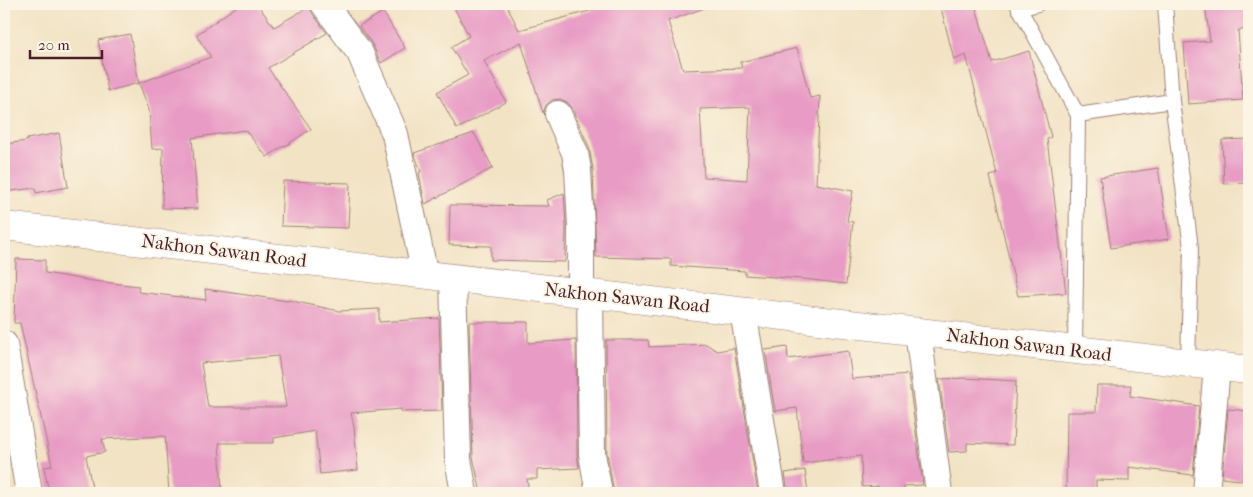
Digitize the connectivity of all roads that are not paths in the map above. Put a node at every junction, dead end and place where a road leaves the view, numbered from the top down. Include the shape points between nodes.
1 (324, 4) edge
2 (1038, 4) edge
3 (1165, 4) edge
4 (1018, 6) edge
5 (1172, 101) junction
6 (558, 114) dead end
7 (1078, 115) junction
8 (4, 226) edge
9 (425, 275) junction
10 (453, 278) junction
11 (586, 294) junction
12 (743, 311) junction
13 (918, 332) junction
14 (4, 344) edge
15 (1075, 350) junction
16 (1188, 364) junction
17 (1217, 367) junction
18 (1249, 370) edge
19 (29, 493) edge
20 (464, 493) edge
21 (600, 493) edge
22 (773, 493) edge
23 (939, 493) edge
24 (1206, 493) edge

1 - 9 street via 360,53 395,134
2 - 4 lane
3 - 5 lane
4 - 7 lane
5 - 7 lane
5 - 16 lane via 1191,248
6 - 11 street via 575,153 578,170
7 - 15 lane
8 - 9 main road, Nakhon Sawan Road
9 - 10 main road, Nakhon Sawan Road
10 - 11 main road, Nakhon Sawan Road
10 - 20 street via 458,459
11 - 12 main road, Nakhon Sawan Road
11 - 21 street via 592,454
12 - 13 main road, Nakhon Sawan Road
12 - 22 street
13 - 15 main road, Nakhon Sawan Road
13 - 23 street
14 - 19 street
15 - 16 main road, Nakhon Sawan Road
16 - 17 main road, Nakhon Sawan Road
17 - 18 main road, Nakhon Sawan Road
17 - 24 street

